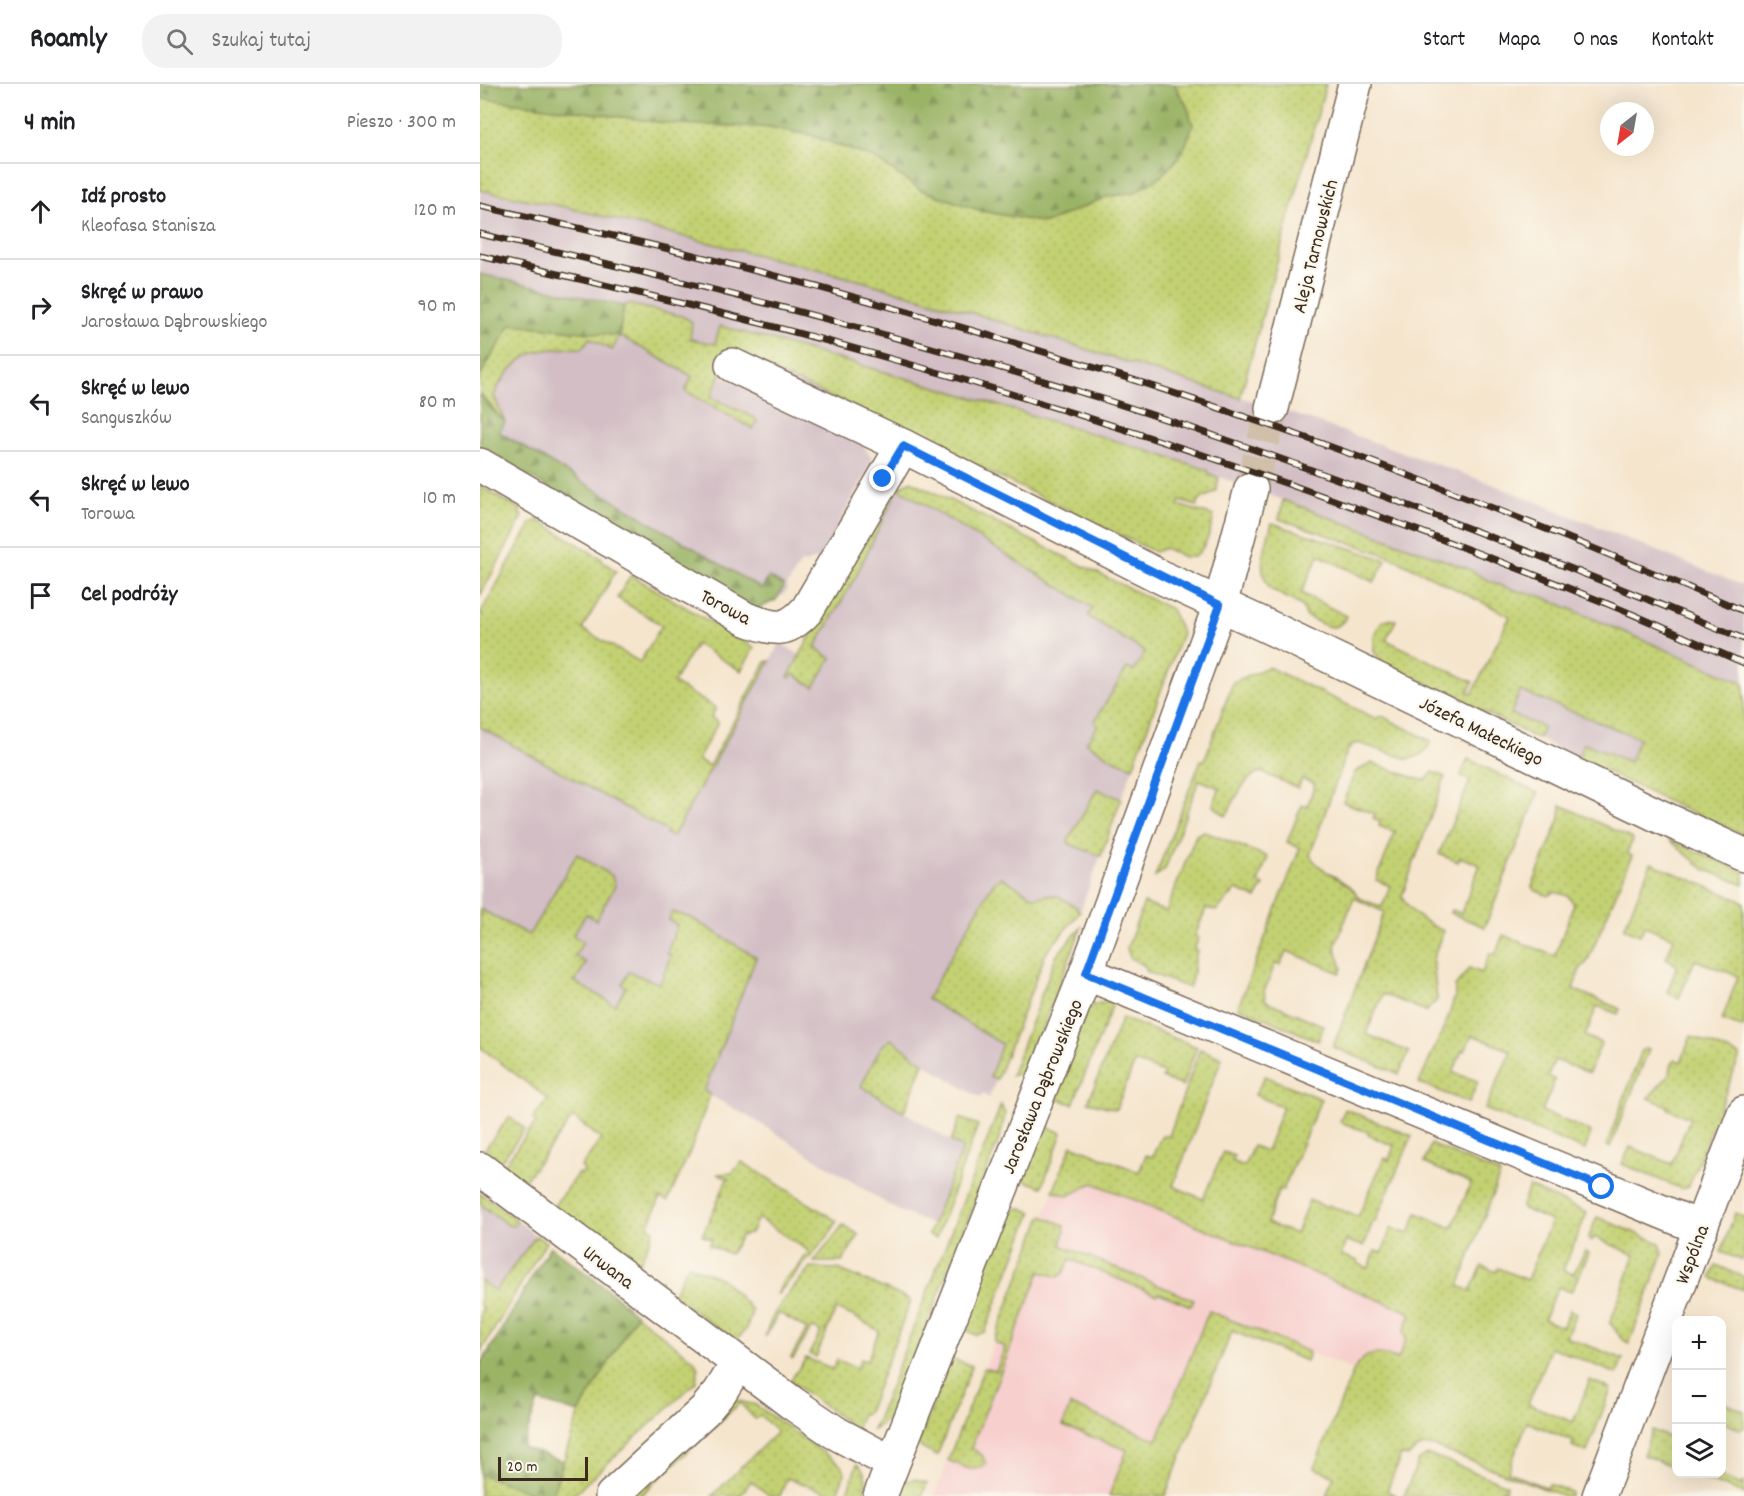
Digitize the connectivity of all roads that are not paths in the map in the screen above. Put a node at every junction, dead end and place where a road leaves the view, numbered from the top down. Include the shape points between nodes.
1 (1355, 84) edge
2 (732, 365) dead end
3 (1272, 408) tunnel mouth
4 (903, 446) junction
5 (480, 465) edge
6 (1251, 489) tunnel mouth
7 (1220, 605) junction
8 (1744, 855) edge
9 (1086, 973) junction
10 (1744, 1113) edge
11 (480, 1169) edge
12 (1701, 1228) junction
13 (738, 1363) junction
14 (892, 1463) junction
15 (612, 1496) edge
16 (880, 1496) edge
17 (1599, 1496) edge

1 - 3 street, Aleja Tarnowskich
2 - 4 street, Józefa Małeckiego
4 - 5 street, Torowa via 807,610 795,624 772,628 746,619
4 - 7 street, Józefa Małeckiego
6 - 7 street
7 - 8 street, Józefa Małeckiego
7 - 9 street, Jarosława Dąbrowskiego
9 - 12 street
9 - 14 street, Jarosława Dąbrowskiego
10 - 12 street, Wspólna
11 - 13 street, Urwana
12 - 17 street, Wspólna
13 - 14 street, Urwana via 836,1433
13 - 15 street via 705,1410
14 - 16 street, Jarosława Dąbrowskiego

